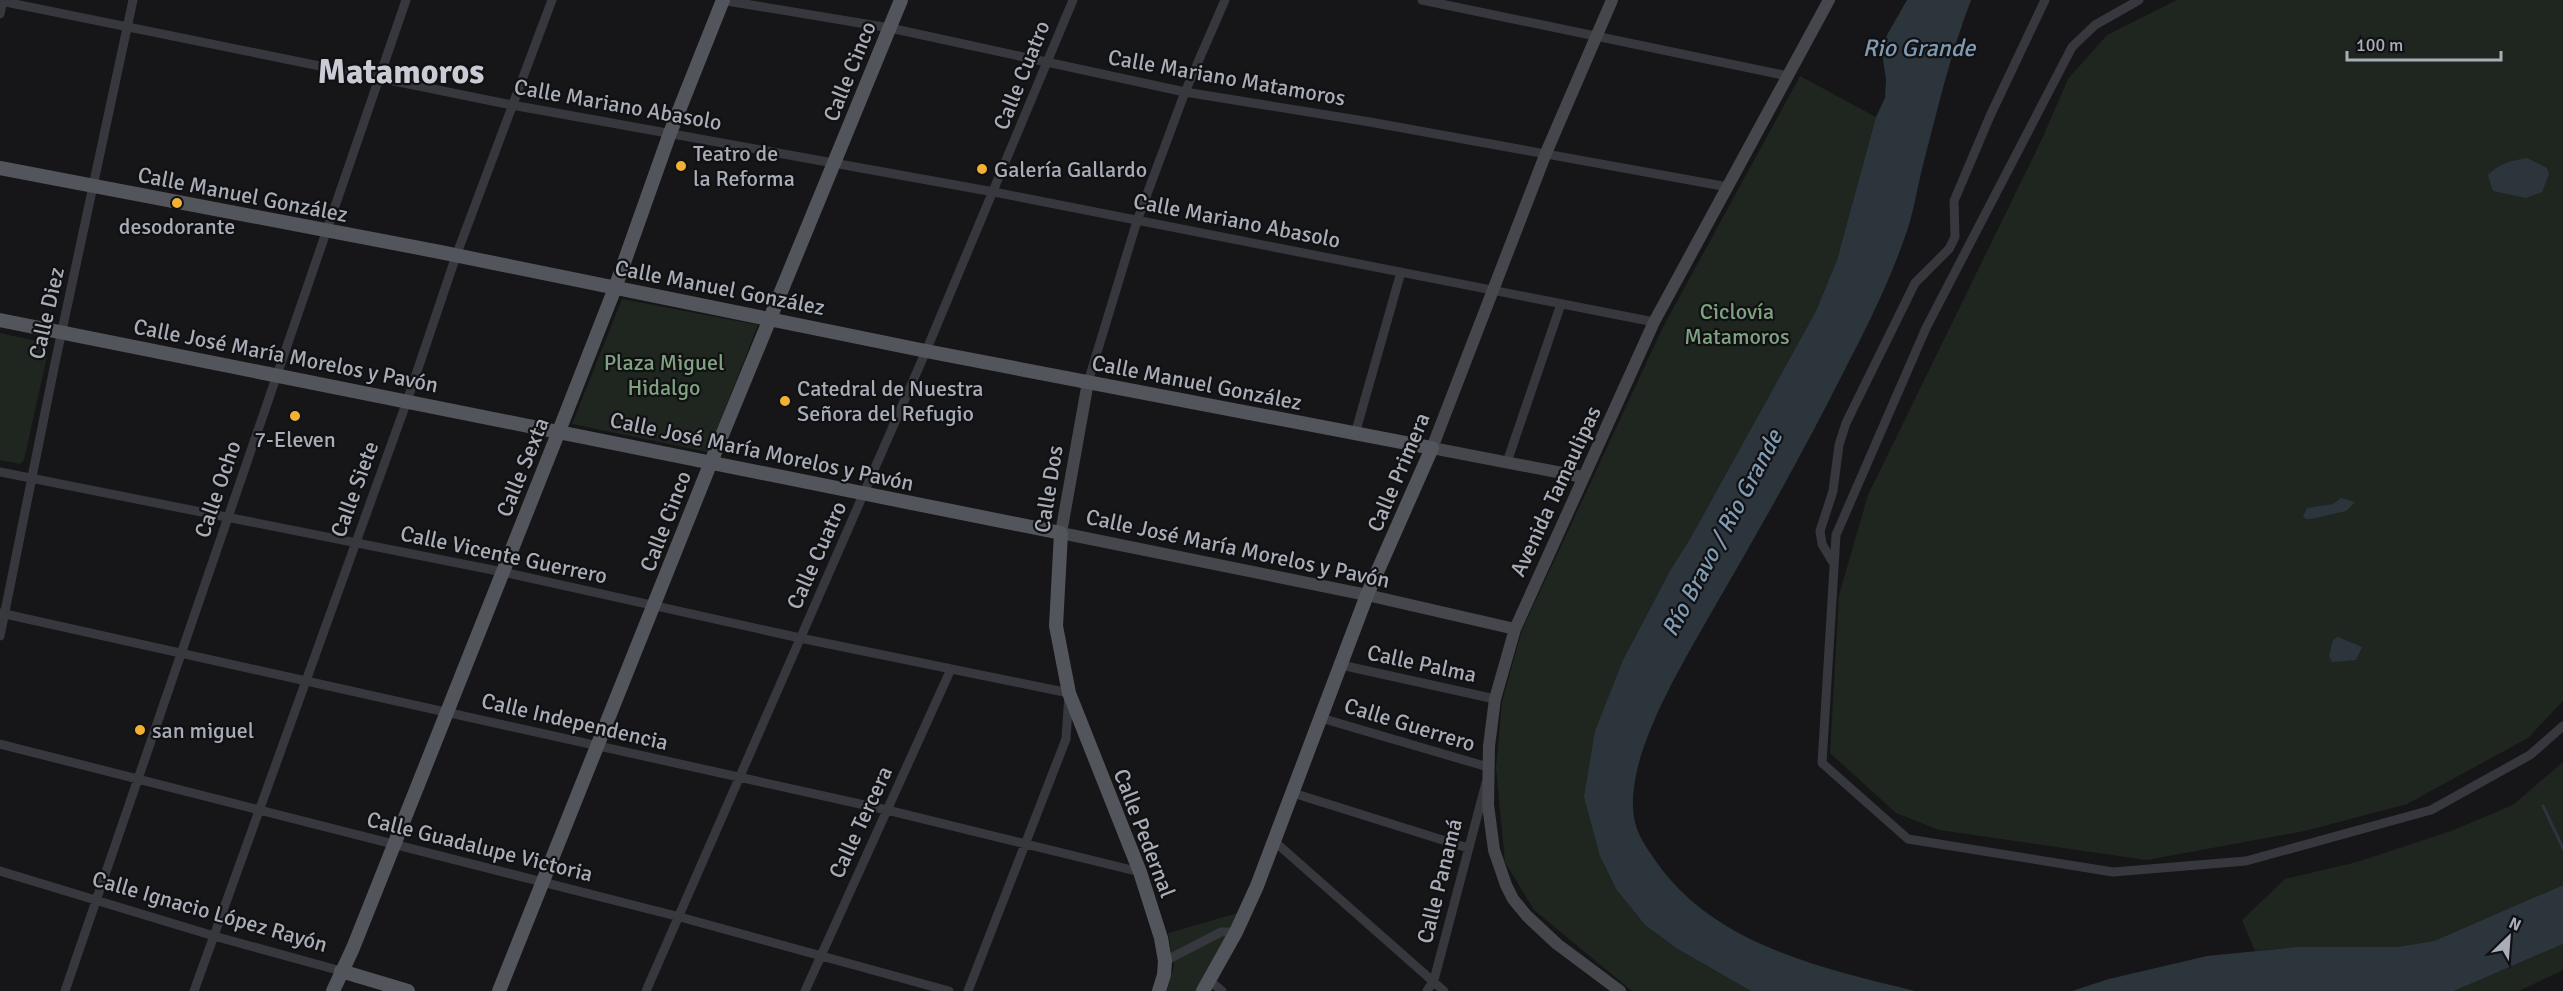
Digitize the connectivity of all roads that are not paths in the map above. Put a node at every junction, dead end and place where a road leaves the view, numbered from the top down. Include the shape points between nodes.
1 (133, 0) edge
2 (406, 0) edge
3 (552, 0) edge
4 (722, 0) edge
5 (901, 0) edge
6 (1073, 0) edge
7 (1225, 0) edge
8 (1422, 0) edge
9 (1612, 0) edge
10 (1829, 0) edge
11 (2045, 0) edge
12 (2139, 0) edge
13 (2, 1) edge
14 (0, 14) edge
15 (128, 26) junction
16 (890, 28) junction
17 (1596, 38) junction
18 (1047, 64) junction
19 (1788, 76) junction
20 (379, 77) junction
21 (1185, 92) junction
22 (512, 105) junction
23 (670, 133) junction
24 (1546, 153) junction
25 (834, 164) junction
26 (0, 168) edge
27 (94, 187) junction
28 (1728, 187) junction
29 (994, 192) junction
30 (1137, 221) junction
31 (326, 232) junction
32 (456, 256) junction
33 (1401, 272) junction
34 (615, 288) junction
35 (1495, 289) junction
36 (1561, 304) junction
37 (771, 319) junction
38 (0, 320) edge
39 (1654, 322) junction
40 (63, 333) junction
41 (927, 351) junction
42 (276, 375) junction
43 (1088, 382) junction
44 (407, 401) junction
45 (560, 431) junction
46 (1354, 434) junction
47 (1432, 448) junction
48 (711, 462) junction
49 (1507, 462) junction
50 (0, 471) edge
51 (1584, 477) junction
52 (32, 478) junction
53 (864, 494) junction
54 (229, 516) junction
55 (1060, 533) junction
56 (355, 543) junction
57 (1833, 563) junction
58 (503, 572) junction
59 (1366, 595) junction
60 (655, 605) junction
61 (2, 613) edge
62 (1515, 629) junction
63 (0, 636) edge
64 (800, 638) junction
65 (181, 654) junction
66 (1341, 665) junction
67 (951, 669) junction
68 (306, 681) junction
69 (1069, 693) junction
70 (1495, 699) junction
71 (447, 713) junction
72 (1321, 718) junction
73 (2563, 726) edge
74 (0, 744) edge
75 (598, 746) junction
76 (1488, 773) junction
77 (138, 778) junction
78 (739, 778) junction
79 (1293, 793) junction
80 (258, 810) junction
81 (887, 810) junction
82 (1274, 841) junction
83 (394, 844) junction
84 (1026, 844) junction
85 (1468, 848) junction
86 (0, 871) edge
87 (1140, 872) junction
88 (542, 882) junction
89 (98, 900) junction
90 (680, 917) junction
91 (1236, 932) junction
92 (214, 936) junction
93 (819, 957) junction
94 (1165, 961) junction
95 (347, 973) junction
96 (1434, 980) junction
97 (1207, 986) edge
98 (66, 991) edge
99 (194, 991) edge
100 (333, 991) edge
101 (342, 991) edge
102 (408, 991) edge
103 (499, 991) edge
104 (646, 991) edge
105 (804, 991) edge
106 (949, 991) edge
107 (968, 991) edge
108 (1159, 991) edge
109 (1222, 991) edge
110 (1427, 991) edge
111 (1444, 991) edge
112 (1620, 991) edge

1 - 15 street, Calle Diez
2 - 20 street, Calle Ocho
3 - 22 street, Calle Siete
4 - 16 street, Calle Mariano Matamoros
4 - 23 main road, Calle Sexta
5 - 16 main road, Calle Cinco
6 - 18 street, Calle Cuatro
7 - 21 street, Calle Dos
8 - 17 street
9 - 17 street, Calle Primera
10 - 19 street, Avenida Tamaulipas
11 - 57 street via 1954,201 1955,237 1949,249 1915,283 1846,423 1833,492 1820,531 1822,544
12 - 57 street via 2095,25 2072,47 1926,328 1836,535
13 - 14 street
13 - 15 street, Calle Mariano Abasolo
15 - 20 street, Calle Mariano Abasolo
15 - 27 street, Calle Diez
16 - 18 street, Calle Mariano Matamoros
16 - 25 main road, Calle Cinco
17 - 19 street
17 - 24 street, Calle Primera
18 - 21 street, Calle Mariano Matamoros
18 - 29 street, Calle Cuatro
19 - 28 street, Avenida Tamaulipas
20 - 22 street, Calle Mariano Abasolo
20 - 31 street, Calle Ocho
21 - 24 street, Calle Mariano Matamoros
21 - 30 street, Calle Dos
22 - 23 street, Calle Mariano Abasolo
22 - 32 street, Calle Siete
23 - 25 street, Calle Mariano Abasolo
23 - 34 main road, Calle Sexta
24 - 28 street, Calle Mariano Matamoros
24 - 35 street, Calle Primera
25 - 29 street, Calle Mariano Abasolo
25 - 37 main road, Calle Cinco
26 - 27 main road, Calle Manuel González
27 - 31 main road, Calle Manuel González
27 - 40 street, Calle Diez
28 - 39 street, Avenida Tamaulipas
29 - 30 street, Calle Mariano Abasolo
29 - 41 street, Calle Cuatro
30 - 33 street, Calle Mariano Abasolo
30 - 43 street, Calle Dos
31 - 32 main road, Calle Manuel González
31 - 42 street, Calle Ocho
32 - 34 main road, Calle Manuel González
32 - 44 street, Calle Siete
33 - 35 street, Calle Mariano Abasolo
33 - 46 street
34 - 37 main road, Calle Manuel González
34 - 45 main road, Calle Sexta
35 - 36 street, Calle Mariano Abasolo
35 - 47 street, Calle Primera
36 - 39 street, Calle Mariano Abasolo
36 - 49 street
37 - 41 main road, Calle Manuel González
37 - 48 main road, Calle Cinco
38 - 40 main road, Calle José María Morelos y Pavón
39 - 51 street, Avenida Tamaulipas
40 - 42 main road, Calle José María Morelos y Pavón
40 - 52 street, Calle Diez
41 - 43 main road, Calle Manuel González
41 - 53 street, Calle Cuatro
42 - 44 main road, Calle José María Morelos y Pavón
42 - 54 street, Calle Ocho
43 - 46 main road, Calle Manuel González
43 - 55 street, Calle Dos
44 - 45 main road, Calle José María Morelos y Pavón
44 - 56 street, Calle Siete
45 - 48 main road, Calle José María Morelos y Pavón
45 - 58 main road, Calle Sexta
46 - 47 main road, Calle Manuel González
47 - 49 street
47 - 59 main road, Calle Primera
48 - 53 main road, Calle José María Morelos y Pavón
48 - 60 main road, Calle Cinco
49 - 51 street
50 - 52 street, Calle Vicente Guerrero
51 - 62 street, Avenida Tamaulipas
52 - 54 street, Calle Vicente Guerrero
52 - 61 street, Calle Diez
53 - 55 main road, Calle José María Morelos y Pavón
53 - 64 street, Calle Cuatro
54 - 56 street, Calle Vicente Guerrero
54 - 65 street, Calle Ocho
55 - 59 street, Calle José María Morelos y Pavón
55 - 69 main road, Calle Dos via 1056,626
56 - 58 street, Calle Vicente Guerrero
56 - 68 street, Calle Siete
57 - 73 street via 1822,763 1908,839 2114,872 2246,861 2431,810 2530,755
58 - 60 street, Calle Vicente Guerrero
58 - 71 main road, Calle Sexta
59 - 62 street, Calle José María Morelos y Pavón
59 - 66 main road, Calle Primera
60 - 64 street, Calle Vicente Guerrero
60 - 75 main road, Calle Cinco
61 - 63 street, Calle Diez
61 - 65 street, Calle Independencia
62 - 70 street, Avenida Tamaulipas
64 - 67 street, Calle Vicente Guerrero
64 - 78 street, Calle Cuatro
65 - 68 street, Calle Independencia
65 - 77 street, Calle Ocho
66 - 70 street, Calle Palma
66 - 72 main road, Calle Primera
67 - 69 street, Calle Vicente Guerrero
67 - 81 street, Calle Tercera
68 - 71 street, Calle Independencia
68 - 80 street, Calle Siete
69 - 84 street, Calle Dos via 1065,739
69 - 87 main road, Calle Pedernal
70 - 76 street, Avenida Tamaulipas
71 - 75 street, Calle Independencia
71 - 83 main road, Calle Sexta
72 - 76 street, Calle Guerrero
72 - 79 main road, Calle Primera
74 - 77 street, Calle Guadalupe Victoria
75 - 78 street, Calle Independencia
75 - 88 main road, Calle Cinco
76 - 85 street, Calle Panamá
76 - 112 street, Avenida Tamaulipas via 1494,850 1513,899 1557,944
77 - 80 street, Calle Guadalupe Victoria
77 - 89 street, Calle Ocho
78 - 81 street, Calle Independencia
78 - 90 street, Calle Cuatro
79 - 82 main road, Calle Primera
79 - 85 street
80 - 83 street, Calle Guadalupe Victoria
80 - 92 street, Calle Siete
81 - 84 street, Calle Independencia
81 - 93 street, Calle Tercera
82 - 91 main road, Calle Primera
82 - 96 street
83 - 88 street, Calle Guadalupe Victoria
83 - 95 main road, Calle Sexta
84 - 87 street, Calle Independencia
84 - 107 street, Calle Dos
85 - 96 street, Calle Panamá
86 - 89 street, Calle Ignacio López Rayón
87 - 94 main road, Calle Pedernal
88 - 90 street, Calle Guadalupe Victoria
88 - 103 main road, Calle Cinco
89 - 92 street, Calle Ignacio López Rayón
89 - 98 street, Calle Ocho
90 - 93 street, Calle Guadalupe Victoria
90 - 104 street, Calle Cuatro
91 - 94 street via 1221,932
91 - 97 main road, Calle Primera
92 - 95 street, Calle Ignacio López Rayón
92 - 99 street, Calle Siete
93 - 105 street, Calle Tercera
93 - 106 street, Calle Guadalupe Victoria
94 - 108 main road, Calle Pedernal
95 - 100 main road, Calle Sexta
95 - 101 main road, Calle Sexta
95 - 102 main road, Calle Ignacio López Rayón
96 - 110 street, Calle Panamá
96 - 111 street
97 - 109 street

